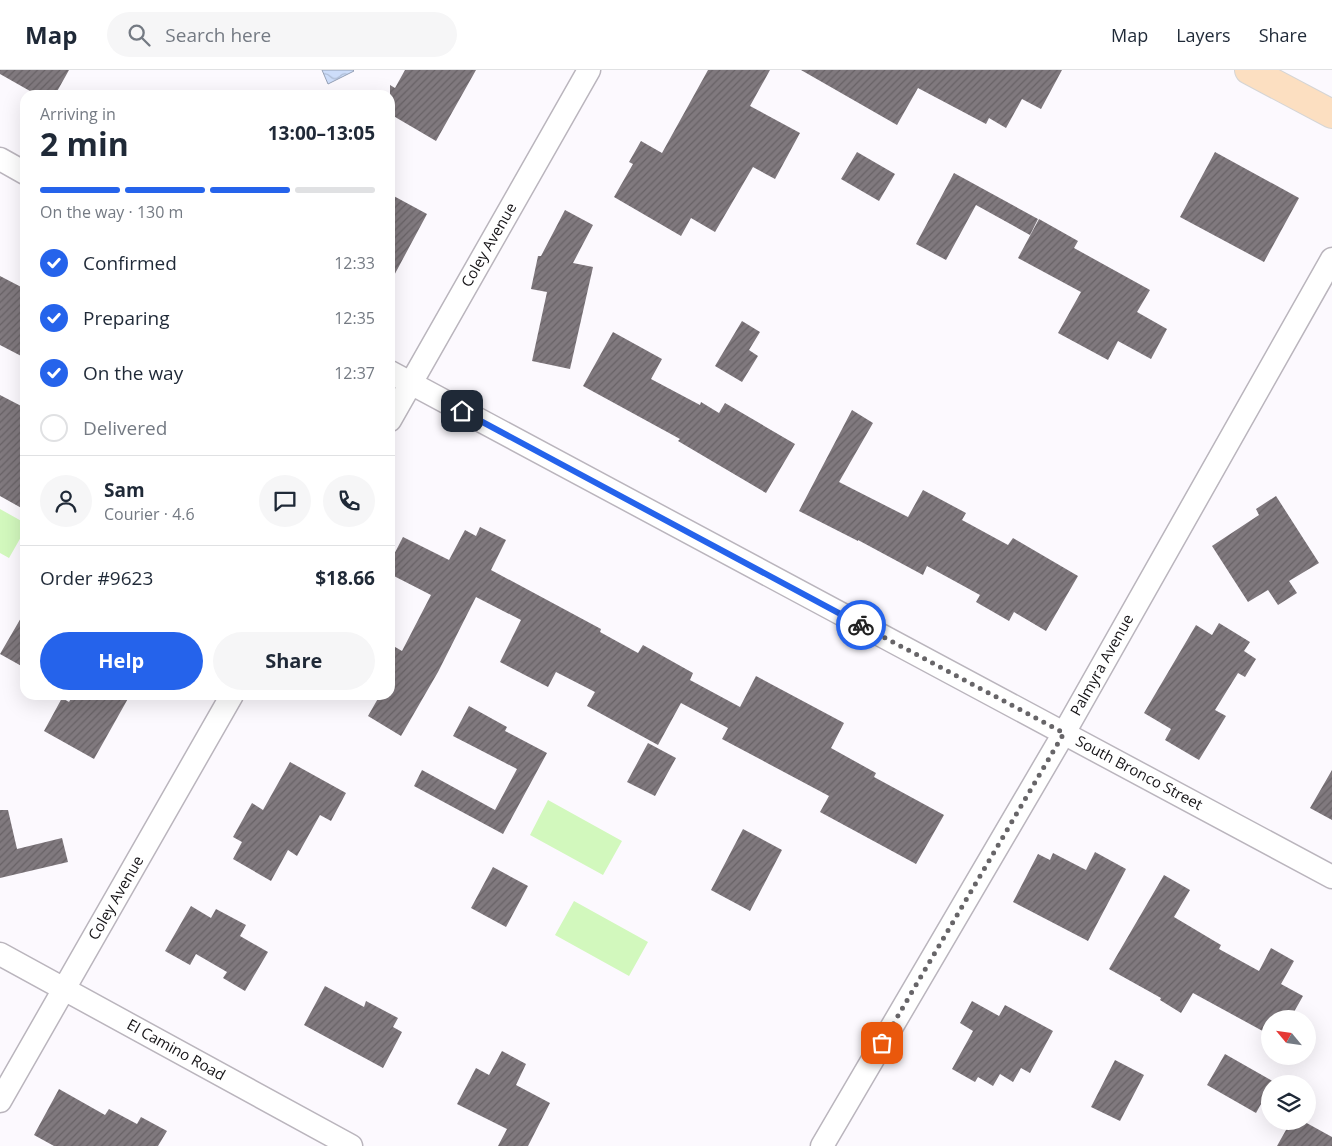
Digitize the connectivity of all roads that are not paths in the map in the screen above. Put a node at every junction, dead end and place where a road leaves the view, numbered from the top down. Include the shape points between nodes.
1 (589, 70) edge
2 (1249, 70) edge
3 (1332, 114) edge
4 (0, 159) edge
5 (20, 170) edge
6 (1332, 259) edge
7 (395, 375) edge
8 (411, 383) junction
9 (395, 411) edge
10 (229, 700) edge
11 (1064, 733) junction
12 (1332, 877) edge
13 (0, 954) edge
14 (64, 989) junction
15 (0, 1101) edge
16 (351, 1146) edge
17 (822, 1146) edge

1 - 8 street, Coley Avenue
2 - 3 main road
4 - 5 street
6 - 11 street, Palmyra Avenue
7 - 8 street, South Bronco Street
8 - 9 street, Coley Avenue
8 - 11 street, South Bronco Street
10 - 14 street, Coley Avenue
11 - 12 street, South Bronco Street
11 - 17 street, Palmyra Avenue
13 - 14 street, El Camino Road
14 - 15 street, Coley Avenue
14 - 16 street, El Camino Road

